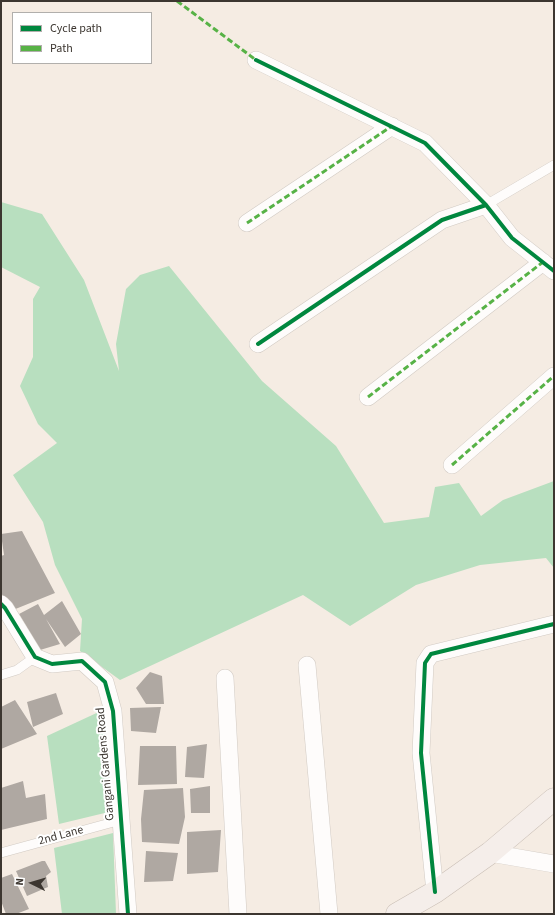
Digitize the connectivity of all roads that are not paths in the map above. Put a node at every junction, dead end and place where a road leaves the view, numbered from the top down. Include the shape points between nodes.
1 (256, 60) dead end
2 (392, 126) junction
3 (554, 165) edge
4 (486, 205) junction
5 (247, 223) dead end
6 (548, 266) edge
7 (258, 344) dead end
8 (554, 376) edge
9 (368, 397) dead end
10 (452, 465) dead end
11 (1, 604) edge
12 (554, 624) edge
13 (35, 657) junction
14 (307, 665) dead end
15 (1, 675) edge
16 (225, 678) dead end
17 (554, 799) edge
18 (121, 820) junction
19 (1, 853) edge
20 (490, 853) junction
21 (554, 864) edge
22 (435, 892) junction
23 (128, 914) edge
24 (238, 914) edge
25 (329, 914) edge
26 (397, 914) edge

1 - 2 street
2 - 4 street via 425,143
2 - 5 street
3 - 4 lane
4 - 6 street via 512,238
4 - 7 street via 442,220
6 - 9 street
8 - 10 street
11 - 13 street
12 - 22 street via 431,654 425,663 421,753
13 - 15 lane via 17,670
13 - 18 street, Gangani Gardens Road via 52,664 82,661 105,682 113,711
14 - 25 street
16 - 24 street
17 - 20 highway
18 - 19 lane, 2nd Lane
18 - 23 street, Gangani Gardens Road
20 - 21 street
20 - 22 highway
22 - 26 highway

